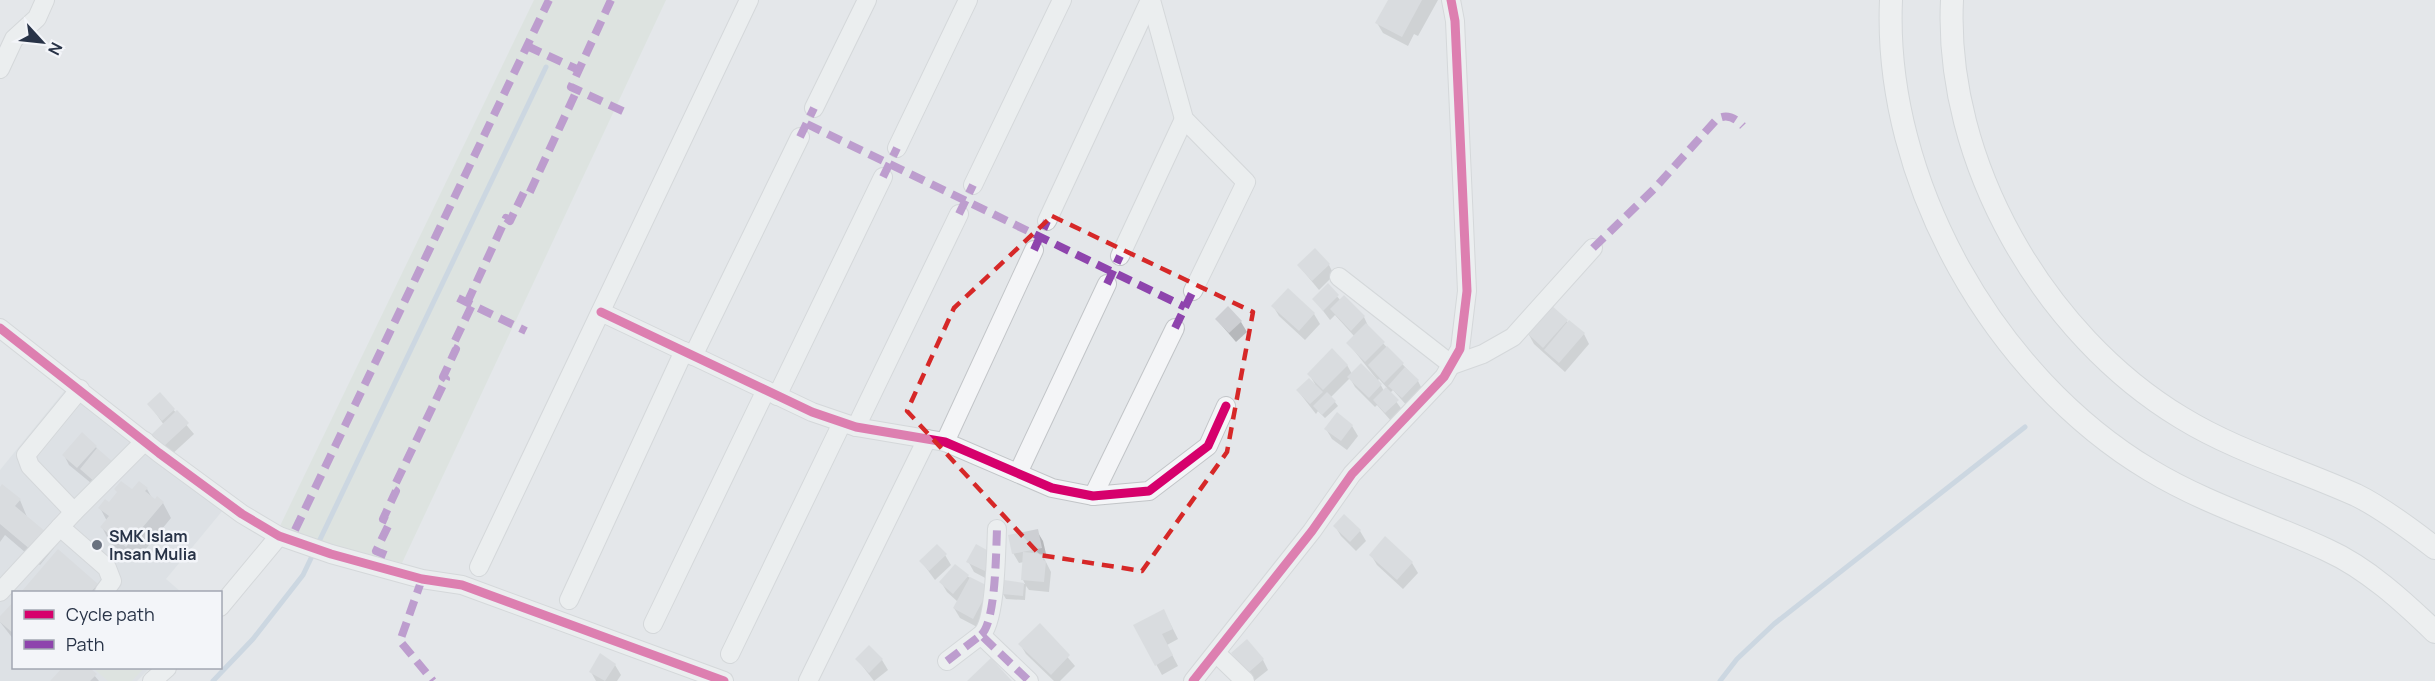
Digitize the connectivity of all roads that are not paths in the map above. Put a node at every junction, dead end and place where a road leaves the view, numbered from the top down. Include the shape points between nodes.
1 (45, 0) edge
2 (749, 0) edge
3 (867, 0) edge
4 (968, 0) edge
5 (1062, 0) edge
6 (1150, 0) edge
7 (1451, 0) edge
8 (1891, 0) edge
9 (1952, 0) edge
10 (0, 69) edge
11 (814, 108) dead end
12 (1184, 119) junction
13 (800, 137) dead end
14 (897, 148) dead end
15 (883, 177) dead end
16 (973, 185) dead end
17 (959, 214) dead end
18 (1047, 221) dead end
19 (1593, 248) dead end
20 (1034, 250) dead end
21 (1120, 256) dead end
22 (1339, 277) dead end
23 (1107, 284) dead end
24 (1193, 291) dead end
25 (601, 312) junction
26 (0, 328) edge
27 (1175, 328) dead end
28 (688, 354) junction
29 (1452, 365) junction
30 (80, 389) junction
31 (772, 393) junction
32 (1226, 406) dead end
33 (849, 425) junction
34 (927, 439) junction
35 (145, 441) junction
36 (945, 442) junction
37 (1018, 473) junction
38 (1093, 496) junction
39 (74, 512) junction
40 (60, 527) junction
41 (998, 529) dead end
42 (279, 536) junction
43 (2435, 548) edge
44 (479, 567) dead end
45 (105, 591) edge
46 (0, 592) edge
47 (569, 600) dead end
48 (222, 605) edge
49 (653, 624) dead end
50 (2435, 632) edge
51 (981, 634) junction
52 (1216, 653) junction
53 (730, 654) dead end
54 (947, 661) dead end
55 (166, 669) edge
56 (152, 681) edge
57 (724, 681) edge
58 (808, 681) edge
59 (1029, 681) edge
60 (1193, 681) edge
61 (1245, 681) edge

1 - 10 street via 37,18 14,39
2 - 25 street
3 - 11 street
4 - 14 street
5 - 16 street
6 - 12 street
6 - 18 street
7 - 29 street via 1467,291 1460,348
8 - 50 main road via 1890,37 1905,131 1937,226 1988,318 2069,411 2150,470 2243,516 2330,550 2396,595
9 - 43 main road via 1950,34 1963,117 1992,201 2038,283 2110,366 2181,418 2268,461 2358,496
12 - 21 street
12 - 24 street via 1246,182
13 - 28 street
15 - 31 street
17 - 33 street
19 - 29 street via 1513,337
20 - 36 street
22 - 29 street
23 - 37 street
25 - 28 street
25 - 44 street
26 - 30 street
27 - 38 street
28 - 31 street
28 - 47 street
29 - 52 street via 1352,474
30 - 35 street
30 - 39 street via 26,454 30,466
31 - 33 street
31 - 49 street
32 - 38 street via 1208,446 1149,491
33 - 34 street
33 - 53 street
34 - 36 street
34 - 58 street
35 - 39 street
35 - 42 street via 242,514
36 - 37 street
37 - 38 street via 1052,488
39 - 40 street
40 - 45 street via 107,568 112,581
40 - 46 street
41 - 51 street via 992,595 987,624
42 - 48 street
42 - 57 street via 422,579 462,585
51 - 54 street
51 - 59 street
52 - 60 street
52 - 61 street
55 - 56 street

